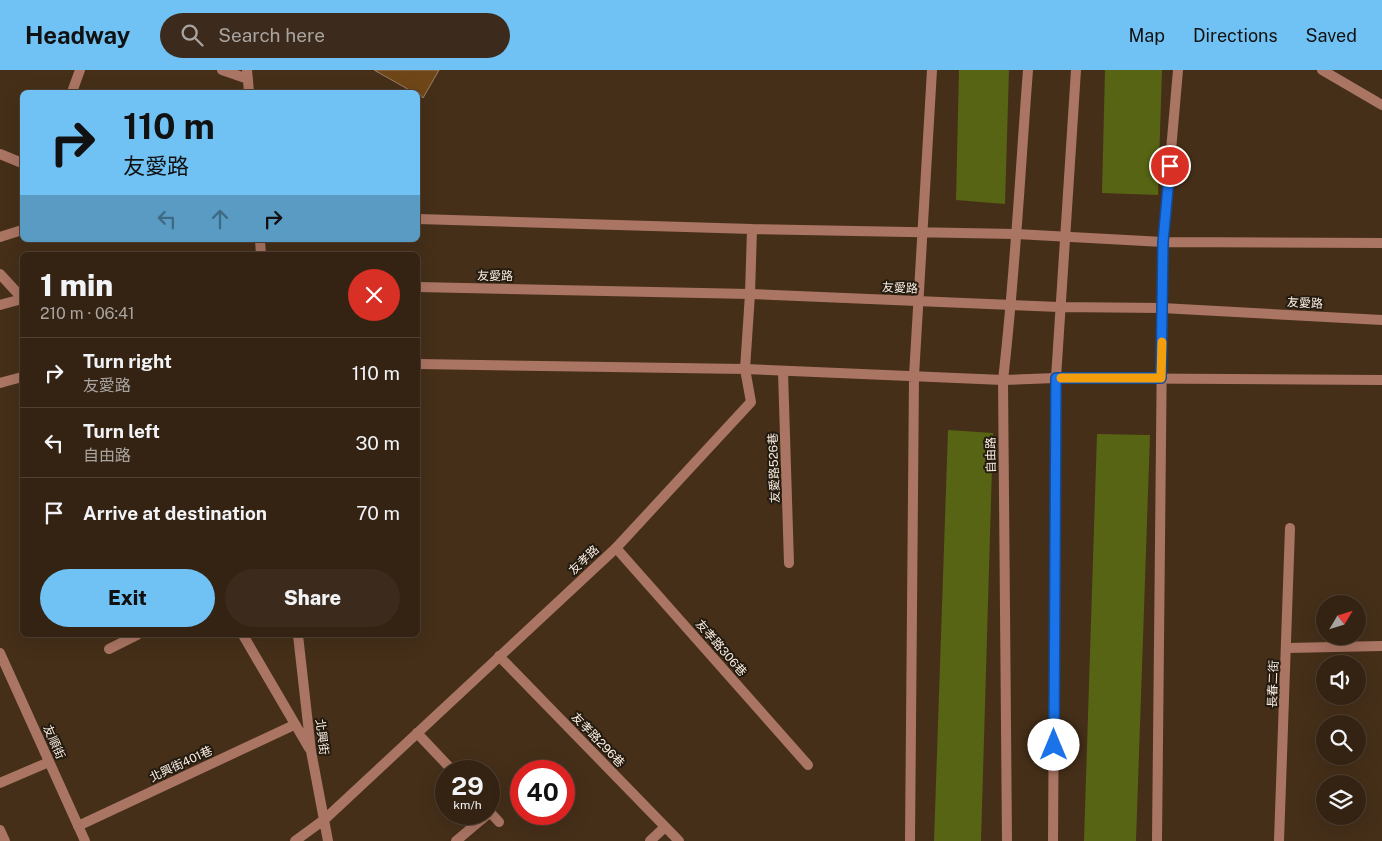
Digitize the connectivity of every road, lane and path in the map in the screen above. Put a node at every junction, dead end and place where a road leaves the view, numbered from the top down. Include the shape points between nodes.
1 (80, 70) edge
2 (222, 70) edge
3 (932, 70) edge
4 (1028, 70) edge
5 (1076, 70) edge
6 (1178, 70) edge
7 (1322, 70) edge
8 (248, 74) edge
9 (73, 90) edge
10 (249, 90) edge
11 (1382, 105) edge
12 (0, 154) edge
13 (20, 162) edge
14 (420, 219) edge
15 (752, 230) junction
16 (20, 231) edge
17 (924, 231) junction
18 (1015, 234) junction
19 (1065, 237) junction
20 (0, 238) edge
21 (1163, 242) junction
22 (1382, 243) edge
23 (0, 274) edge
24 (420, 287) edge
25 (750, 294) junction
26 (20, 297) edge
27 (20, 300) edge
28 (917, 301) junction
29 (0, 305) edge
30 (1012, 305) junction
31 (1059, 307) junction
32 (1162, 308) junction
33 (1382, 320) edge
34 (420, 364) edge
35 (745, 370) junction
36 (783, 372) junction
37 (914, 376) junction
38 (20, 378) edge
39 (1056, 378) junction
40 (1161, 378) junction
41 (1003, 380) junction
42 (1382, 380) edge
43 (0, 383) edge
44 (1290, 528) dead end
45 (616, 548) junction
46 (789, 563) dead end
47 (133, 637) edge
48 (244, 637) edge
49 (298, 637) edge
50 (1382, 646) edge
51 (1287, 648) junction
52 (109, 649) dead end
53 (0, 653) edge
54 (500, 656) junction
55 (294, 725) junction
56 (417, 733) junction
57 (311, 751) junction
58 (442, 760) edge
59 (49, 762) junction
60 (808, 765) dead end
61 (0, 783) edge
62 (325, 820) junction
63 (474, 825) edge
64 (78, 826) junction
65 (665, 827) junction
66 (0, 830) edge
67 (5, 841) edge
68 (85, 841) edge
69 (296, 841) edge
70 (328, 841) edge
71 (456, 841) edge
72 (650, 841) edge
73 (679, 841) edge
74 (910, 841) edge
75 (1007, 841) edge
76 (1053, 841) edge
77 (1158, 841) edge
78 (1279, 841) edge

1 - 9 street
2 - 8 street
3 - 17 street
4 - 18 street, 自由路
5 - 19 street
6 - 21 street
7 - 11 street
8 - 10 street
12 - 13 street
14 - 15 street
15 - 17 street
15 - 25 street, 友孝路
16 - 20 street
17 - 18 street
17 - 28 street
18 - 19 street
18 - 30 street, 自由路
19 - 21 street
19 - 31 street
21 - 22 street
21 - 32 street
23 - 26 street
24 - 25 street, 友愛路
25 - 28 street, 友愛路
25 - 35 street, 友孝路
27 - 29 street
28 - 30 street, 友愛路
28 - 37 street
30 - 31 street, 友愛路
30 - 41 street, 自由路
31 - 32 street, 友愛路
31 - 39 street
32 - 33 street, 友愛路
32 - 40 street
34 - 35 street
35 - 36 street
35 - 45 street, 友孝路 via 751,402
36 - 37 street
36 - 46 street, 友愛路526巷
37 - 41 street
37 - 74 street
38 - 43 street
39 - 40 street
39 - 41 street
39 - 76 street
40 - 42 street
40 - 77 street
41 - 75 street, 自由路
44 - 51 street, 長春二街
45 - 54 street, 友孝路
45 - 60 street, 友孝路306巷
47 - 52 street
48 - 55 street
49 - 57 street, 北興街
50 - 51 street
51 - 78 street, 長春二街
53 - 59 street, 友順街
54 - 56 street, 友孝路
54 - 65 street, 友孝路296巷
55 - 57 street
55 - 64 street, 北興街401巷
56 - 58 street
56 - 62 street, 友孝路
57 - 62 street, 北興街
59 - 61 street
59 - 64 street, 友順街
62 - 69 street, 友孝路
62 - 70 street, 北興街
63 - 71 street
64 - 68 street, 友順街
65 - 72 street
65 - 73 street, 友孝路296巷
66 - 67 street

